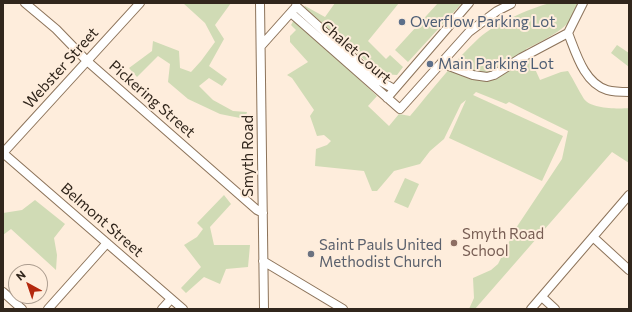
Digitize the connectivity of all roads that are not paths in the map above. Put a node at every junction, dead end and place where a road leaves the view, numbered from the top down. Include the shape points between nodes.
1 (25, 3) edge
2 (140, 3) edge
3 (260, 3) edge
4 (469, 3) edge
5 (510, 3) edge
6 (583, 3) edge
7 (295, 7) edge
8 (568, 33) junction
9 (262, 46) junction
10 (87, 61) junction
11 (441, 63) junction
12 (394, 89) junction
13 (629, 92) edge
14 (387, 98) junction
15 (3, 153) edge
16 (629, 195) edge
17 (263, 214) junction
18 (593, 237) junction
19 (108, 243) junction
20 (264, 261) junction
21 (629, 270) edge
22 (3, 292) edge
23 (542, 297) junction
24 (171, 299) junction
25 (22, 309) edge
26 (48, 309) edge
27 (162, 309) edge
28 (183, 309) edge
29 (264, 309) edge
30 (343, 309) edge
31 (532, 309) edge
32 (556, 309) edge

1 - 10 street, Pickering Street via 56,29
2 - 10 street, Webster Street
3 - 9 street, Smyth Road
4 - 12 street
5 - 11 street via 469,32
6 - 8 street
7 - 9 street
7 - 12 street, Chalet Court via 369,72
7 - 14 street, Chalet Court
8 - 11 street via 487,77
8 - 13 street via 579,60 593,81 605,90
9 - 17 street, Smyth Road
10 - 15 street, Webster Street
10 - 17 street, Pickering Street
11 - 14 street via 400,109
12 - 14 street, Chalet Court
15 - 19 street, Belmont Street
16 - 18 street
17 - 20 street, Smyth Road
18 - 21 street
18 - 23 street
19 - 24 street, Belmont Street
19 - 26 street
20 - 29 street, Smyth Road
20 - 30 street
22 - 25 street
23 - 31 street
23 - 32 street
24 - 27 street
24 - 28 street, Belmont Street

